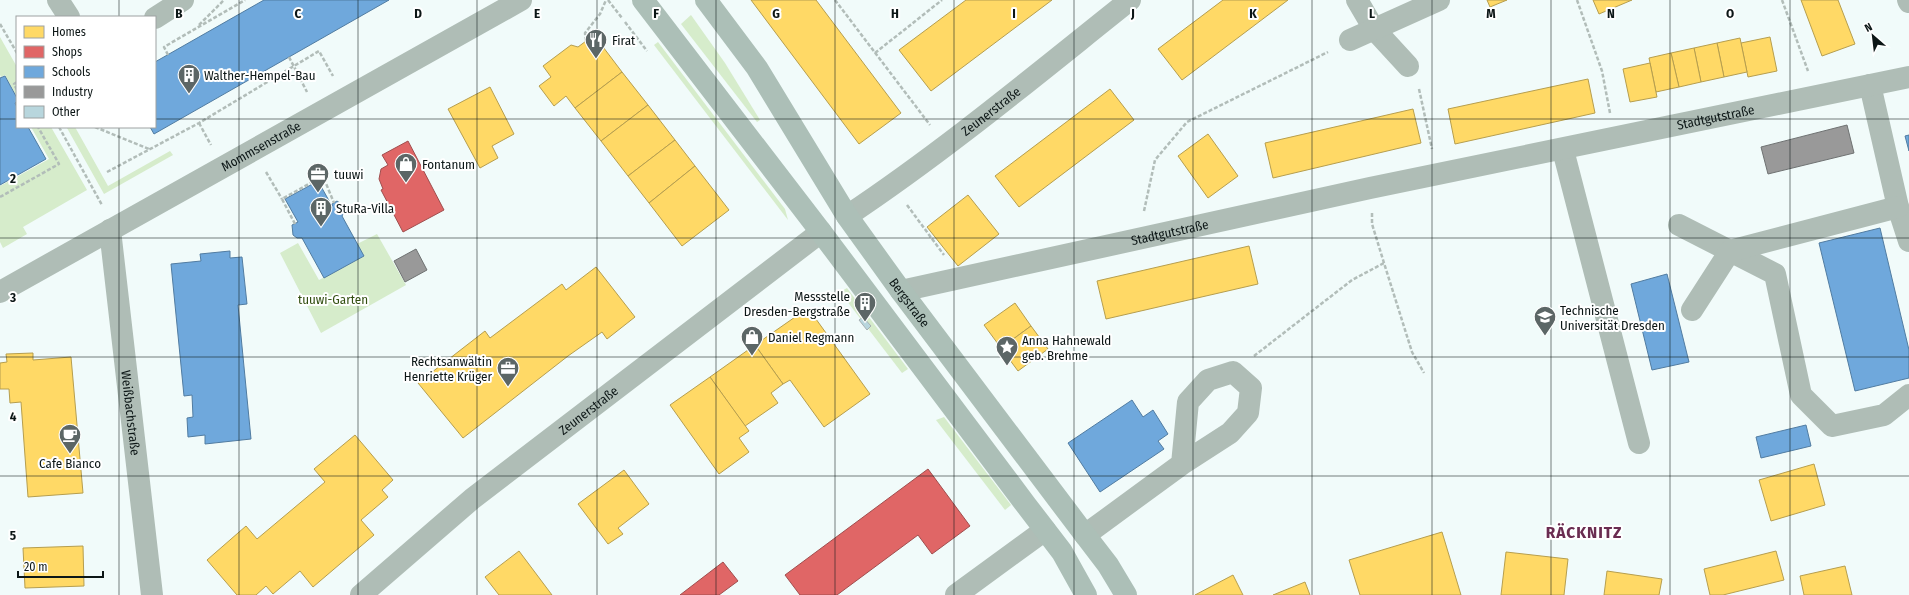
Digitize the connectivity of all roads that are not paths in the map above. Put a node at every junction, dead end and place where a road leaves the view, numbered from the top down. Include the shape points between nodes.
1 (58, 0) edge
2 (183, 0) edge
3 (521, 0) edge
4 (642, 0) edge
5 (706, 0) edge
6 (1130, 0) edge
7 (1357, 0) edge
8 (1439, 0) edge
9 (68, 16) edge
10 (156, 17) edge
11 (1374, 29) junction
12 (1350, 40) road end
13 (1408, 66) road end
14 (1909, 77) edge
15 (1870, 85) junction
16 (1563, 150) junction
17 (1898, 207) junction
18 (847, 216) junction
19 (1679, 225) dead end
20 (110, 230) junction
21 (821, 232) junction
22 (1909, 241) edge
23 (1730, 251) junction
24 (902, 291) junction
25 (0, 292) edge
26 (1692, 310) dead end
27 (1909, 395) edge
28 (1639, 443) dead end
29 (1182, 464) junction
30 (1044, 530) junction
31 (1086, 535) junction
32 (152, 595) edge
33 (361, 595) edge
34 (956, 595) edge
35 (1086, 595) edge
36 (1126, 595) edge

1 - 9 street
2 - 10 street
3 - 20 street, Mommsenstraße
4 - 21 main road
5 - 18 main road, Bergstraße via 757,68
6 - 18 street, Zeunerstraße via 946,146
7 - 11 street
8 - 11 street
11 - 12 street
11 - 13 street
14 - 15 street, Stadtgutstraße
15 - 16 street, Stadtgutstraße
15 - 17 street
16 - 24 street, Stadtgutstraße via 1145,237
16 - 28 street
17 - 22 street
17 - 23 street
18 - 24 main road, Bergstraße
19 - 23 street
20 - 25 street, Mommsenstraße
20 - 32 street, Weißbachstraße
21 - 30 main road
21 - 33 street, Zeunerstraße via 472,499
23 - 26 street
23 - 27 street via 1775,274 1801,395 1832,426 1884,415
24 - 31 main road, Bergstraße
29 - 29 street via 1188,402 1208,380 1233,372 1251,388 1248,413 1230,433
29 - 31 street
30 - 34 street
30 - 35 main road via 1062,552
31 - 36 main road, Bergstraße

